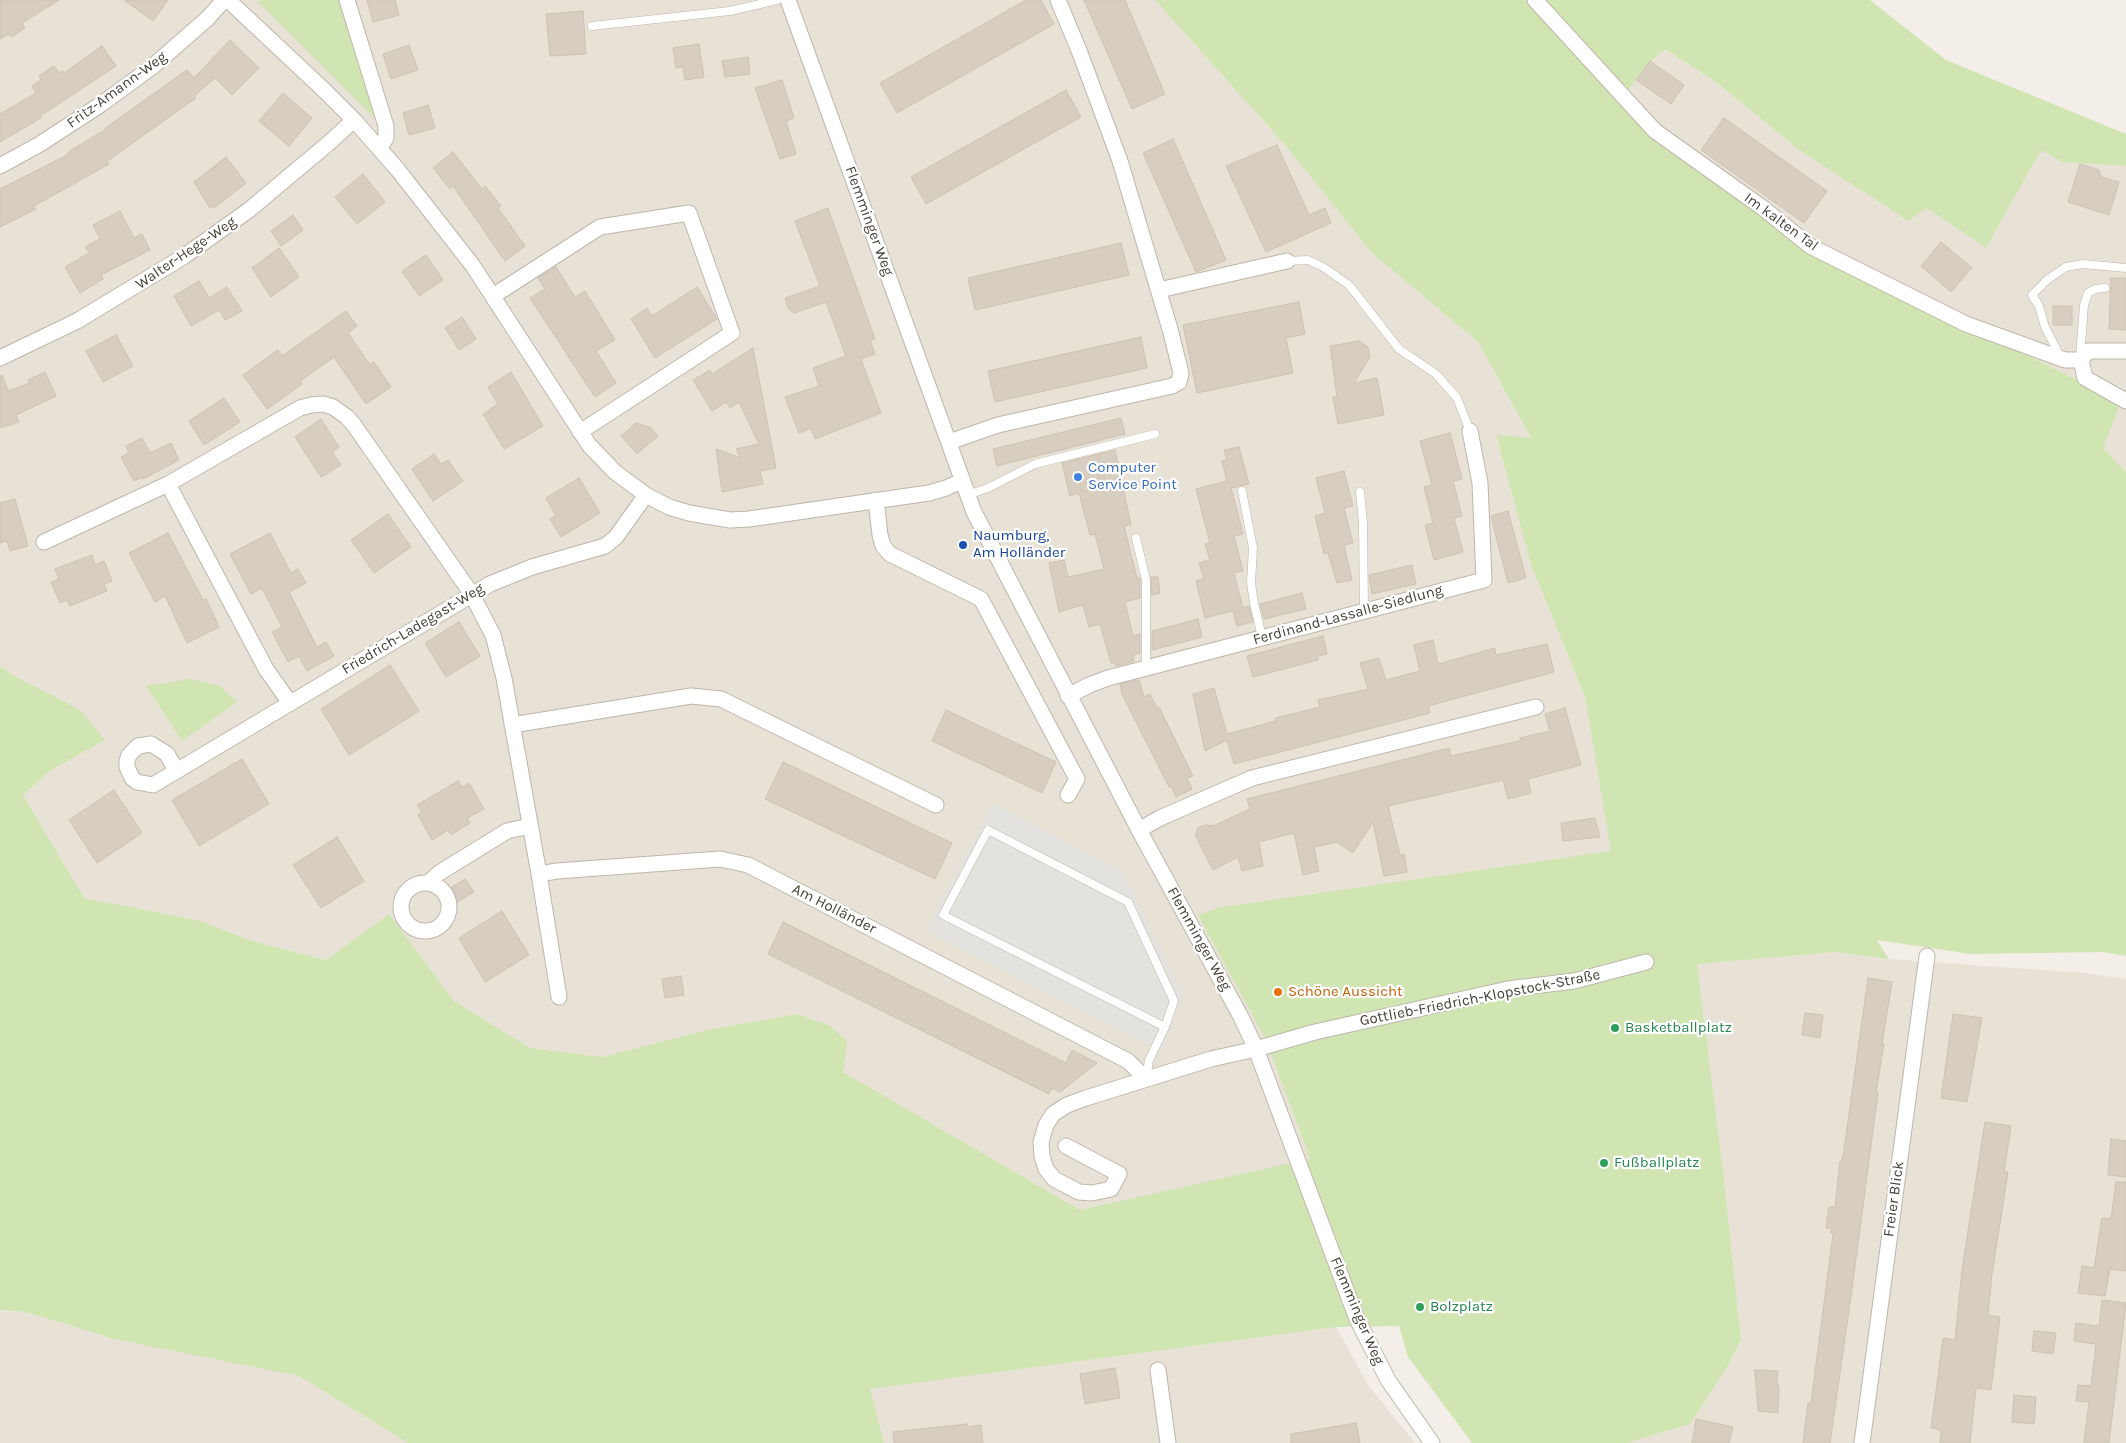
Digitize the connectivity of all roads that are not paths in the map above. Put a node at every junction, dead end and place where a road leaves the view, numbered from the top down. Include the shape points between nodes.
1 (347, 0) edge
2 (777, 0) edge
3 (788, 0) edge
4 (1058, 0) edge
5 (1535, 0) edge
6 (234, 2) edge
7 (592, 26) dead end
8 (354, 120) junction
9 (380, 148) junction
10 (0, 166) edge
11 (1287, 260) joint
12 (2126, 268) edge
13 (2105, 288) dead end
14 (1159, 290) junction
15 (493, 296) junction
16 (2126, 351) edge
17 (0, 358) edge
18 (2062, 359) junction
19 (2080, 360) junction
20 (2126, 401) edge
21 (1470, 431) joint
22 (580, 432) junction
23 (1155, 434) dead end
24 (948, 442) junction
25 (168, 484) junction
26 (965, 488) junction
27 (1242, 491) dead end
28 (1360, 492) dead end
29 (646, 495) junction
30 (876, 500) junction
31 (1136, 538) dead end
32 (44, 542) dead end
33 (471, 593) junction
34 (1364, 610) junction
35 (1262, 637) junction
36 (1146, 668) junction
37 (1068, 696) junction
38 (290, 703) junction
39 (1536, 707) dead end
40 (512, 724) junction
41 (176, 770) dead end
42 (1068, 795) dead end
43 (936, 805) dead end
44 (530, 826) junction
45 (1139, 830) junction
46 (539, 874) junction
47 (428, 883) dead end
48 (1927, 956) dead end
49 (1646, 962) dead end
50 (559, 998) dead end
51 (1165, 1027) junction
52 (1256, 1049) junction
53 (1146, 1079) junction
54 (1066, 1146) dead end
55 (1158, 1370) dead end
56 (1166, 1443) edge
57 (1432, 1443) edge
58 (1862, 1443) edge

1 - 9 street via 386,126 386,138
2 - 7 lane via 730,11
3 - 24 street, Flemminger Weg
4 - 14 street via 1116,152
5 - 18 street, Im kalten Tal via 1655,131 1763,208 1810,246 1966,324
6 - 8 street
6 - 10 street, Fritz-Amann-Weg via 208,18 152,67 55,134
8 - 9 street
8 - 17 street, Walter-Hege-Weg via 264,198 184,257 77,321
9 - 15 street via 451,236
11 - 14 street
11 - 21 lane via 1308,260 1349,285 1399,349 1436,374 1457,398
12 - 18 lane via 2083,264 2066,267 2032,295
13 - 19 lane via 2088,293 2084,305
14 - 24 street via 1181,373 1179,382 998,425
15 - 22 street
15 - 22 street via 600,228 689,213 732,333
16 - 19 street via 2088,351
18 - 19 street, Im kalten Tal
19 - 20 street via 2085,378
21 - 34 street, Ferdinand-Lassalle-Siedlung via 1480,483 1484,580
22 - 29 street via 602,460
23 - 26 lane via 1035,464 988,488
24 - 26 street, Flemminger Weg
25 - 32 street
25 - 33 street via 300,408 323,404 333,407 354,426
25 - 38 street via 266,670
26 - 30 street via 946,488
26 - 37 street, Flemminger Weg
27 - 35 lane via 1253,548 1251,583
28 - 34 lane
29 - 30 street via 689,513 730,520 771,517
29 - 33 street, Friedrich-Ladegast-Weg via 616,538 605,546 524,570
30 - 42 street via 880,535 890,554 981,599 1077,779
31 - 36 lane via 1146,580
33 - 38 street, Friedrich-Ladegast-Weg
33 - 40 street via 493,635
34 - 35 street, Ferdinand-Lassalle-Siedlung
35 - 36 street, Ferdinand-Lassalle-Siedlung
36 - 37 street, Ferdinand-Lassalle-Siedlung via 1108,678
37 - 45 street, Flemminger Weg
38 - 41 street, Friedrich-Ladegast-Weg
39 - 45 street via 1252,778
40 - 43 street via 691,696 721,699
40 - 44 street
44 - 46 street
44 - 47 street via 507,831
45 - 52 street, Flemminger Weg
46 - 50 street
46 - 53 street, Am Holländer via 720,859 748,865 1128,1061
48 - 58 street, Freier Blick
49 - 52 street, Gottlieb-Friedrich-Klopstock-Straße via 1574,981 1508,989 1315,1032
51 - 51 lane via 943,915 988,830 1128,902 1174,1001
51 - 53 lane via 1149,1060
52 - 53 street
52 - 57 street, Flemminger Weg via 1360,1327 1388,1380
53 - 54 street via 1067,1105 1053,1114 1046,1126 1041,1142 1042,1156 1054,1180 1079,1192 1092,1193 1111,1188 1119,1174
55 - 56 street

